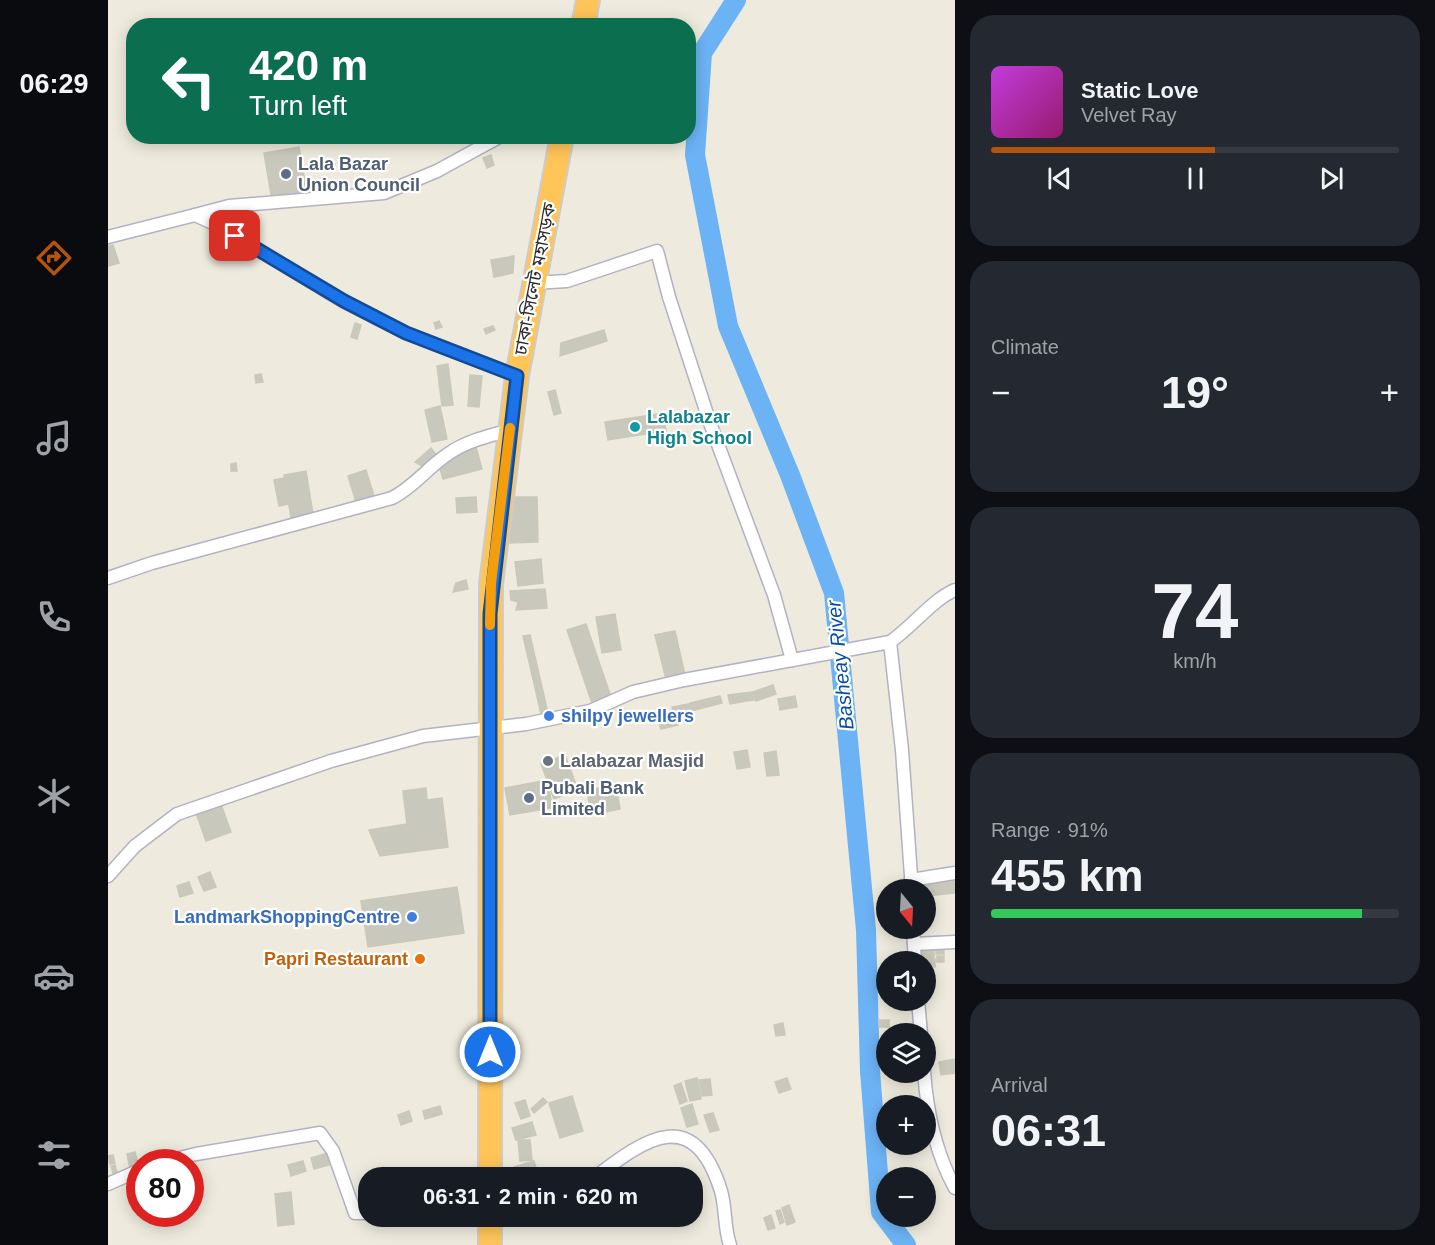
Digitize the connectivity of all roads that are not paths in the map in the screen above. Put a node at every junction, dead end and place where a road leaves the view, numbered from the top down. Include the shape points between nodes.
1 (588, 0) edge
2 (585, 18) edge
3 (486, 144) edge
4 (560, 144) edge
5 (195, 215) junction
6 (108, 237) edge
7 (534, 284) junction
8 (517, 376) junction
9 (510, 430) junction
10 (108, 578) edge
11 (955, 590) edge
12 (890, 642) junction
13 (797, 658) junction
14 (490, 730) junction
15 (955, 873) edge
16 (108, 876) edge
17 (912, 879) edge
18 (934, 879) edge
19 (914, 939) edge
20 (955, 942) edge
21 (914, 944) junction
22 (914, 951) edge
23 (925, 1083) edge
24 (204, 1153) edge
25 (490, 1167) edge
26 (608, 1167) edge
27 (126, 1176) edge
28 (108, 1184) edge
29 (955, 1188) edge
30 (358, 1213) edge
31 (490, 1227) edge
32 (490, 1245) edge
33 (730, 1245) edge

1 - 2 highway
3 - 5 street via 437,171 384,193 230,206
4 - 7 highway, ঢাকা-সিলেট মহাসড়ক
5 - 6 street
5 - 8 street via 396,327
7 - 8 highway, ঢাকা-সিলেট মহাসড়ক
7 - 13 street via 567,282 657,251 710,423
8 - 9 highway, ঢাকা-সিলেট মহাসড়ক
9 - 10 street via 450,452 392,498
9 - 14 highway, ঢাকা-সিলেট মহাসড়ক via 491,584
11 - 12 street via 931,605
12 - 13 street
12 - 17 street
13 - 14 street via 633,692 590,711
14 - 16 street via 464,729 423,736 299,771 177,814 135,846
14 - 25 highway, ঢাকা-সিলেট মহাসড়ক
15 - 18 street
19 - 21 street
20 - 21 street
21 - 22 street
23 - 29 street via 938,1144
24 - 30 street via 320,1133 329,1143
26 - 33 street via 662,1137 684,1136 705,1153 721,1192
27 - 28 street
31 - 32 highway

